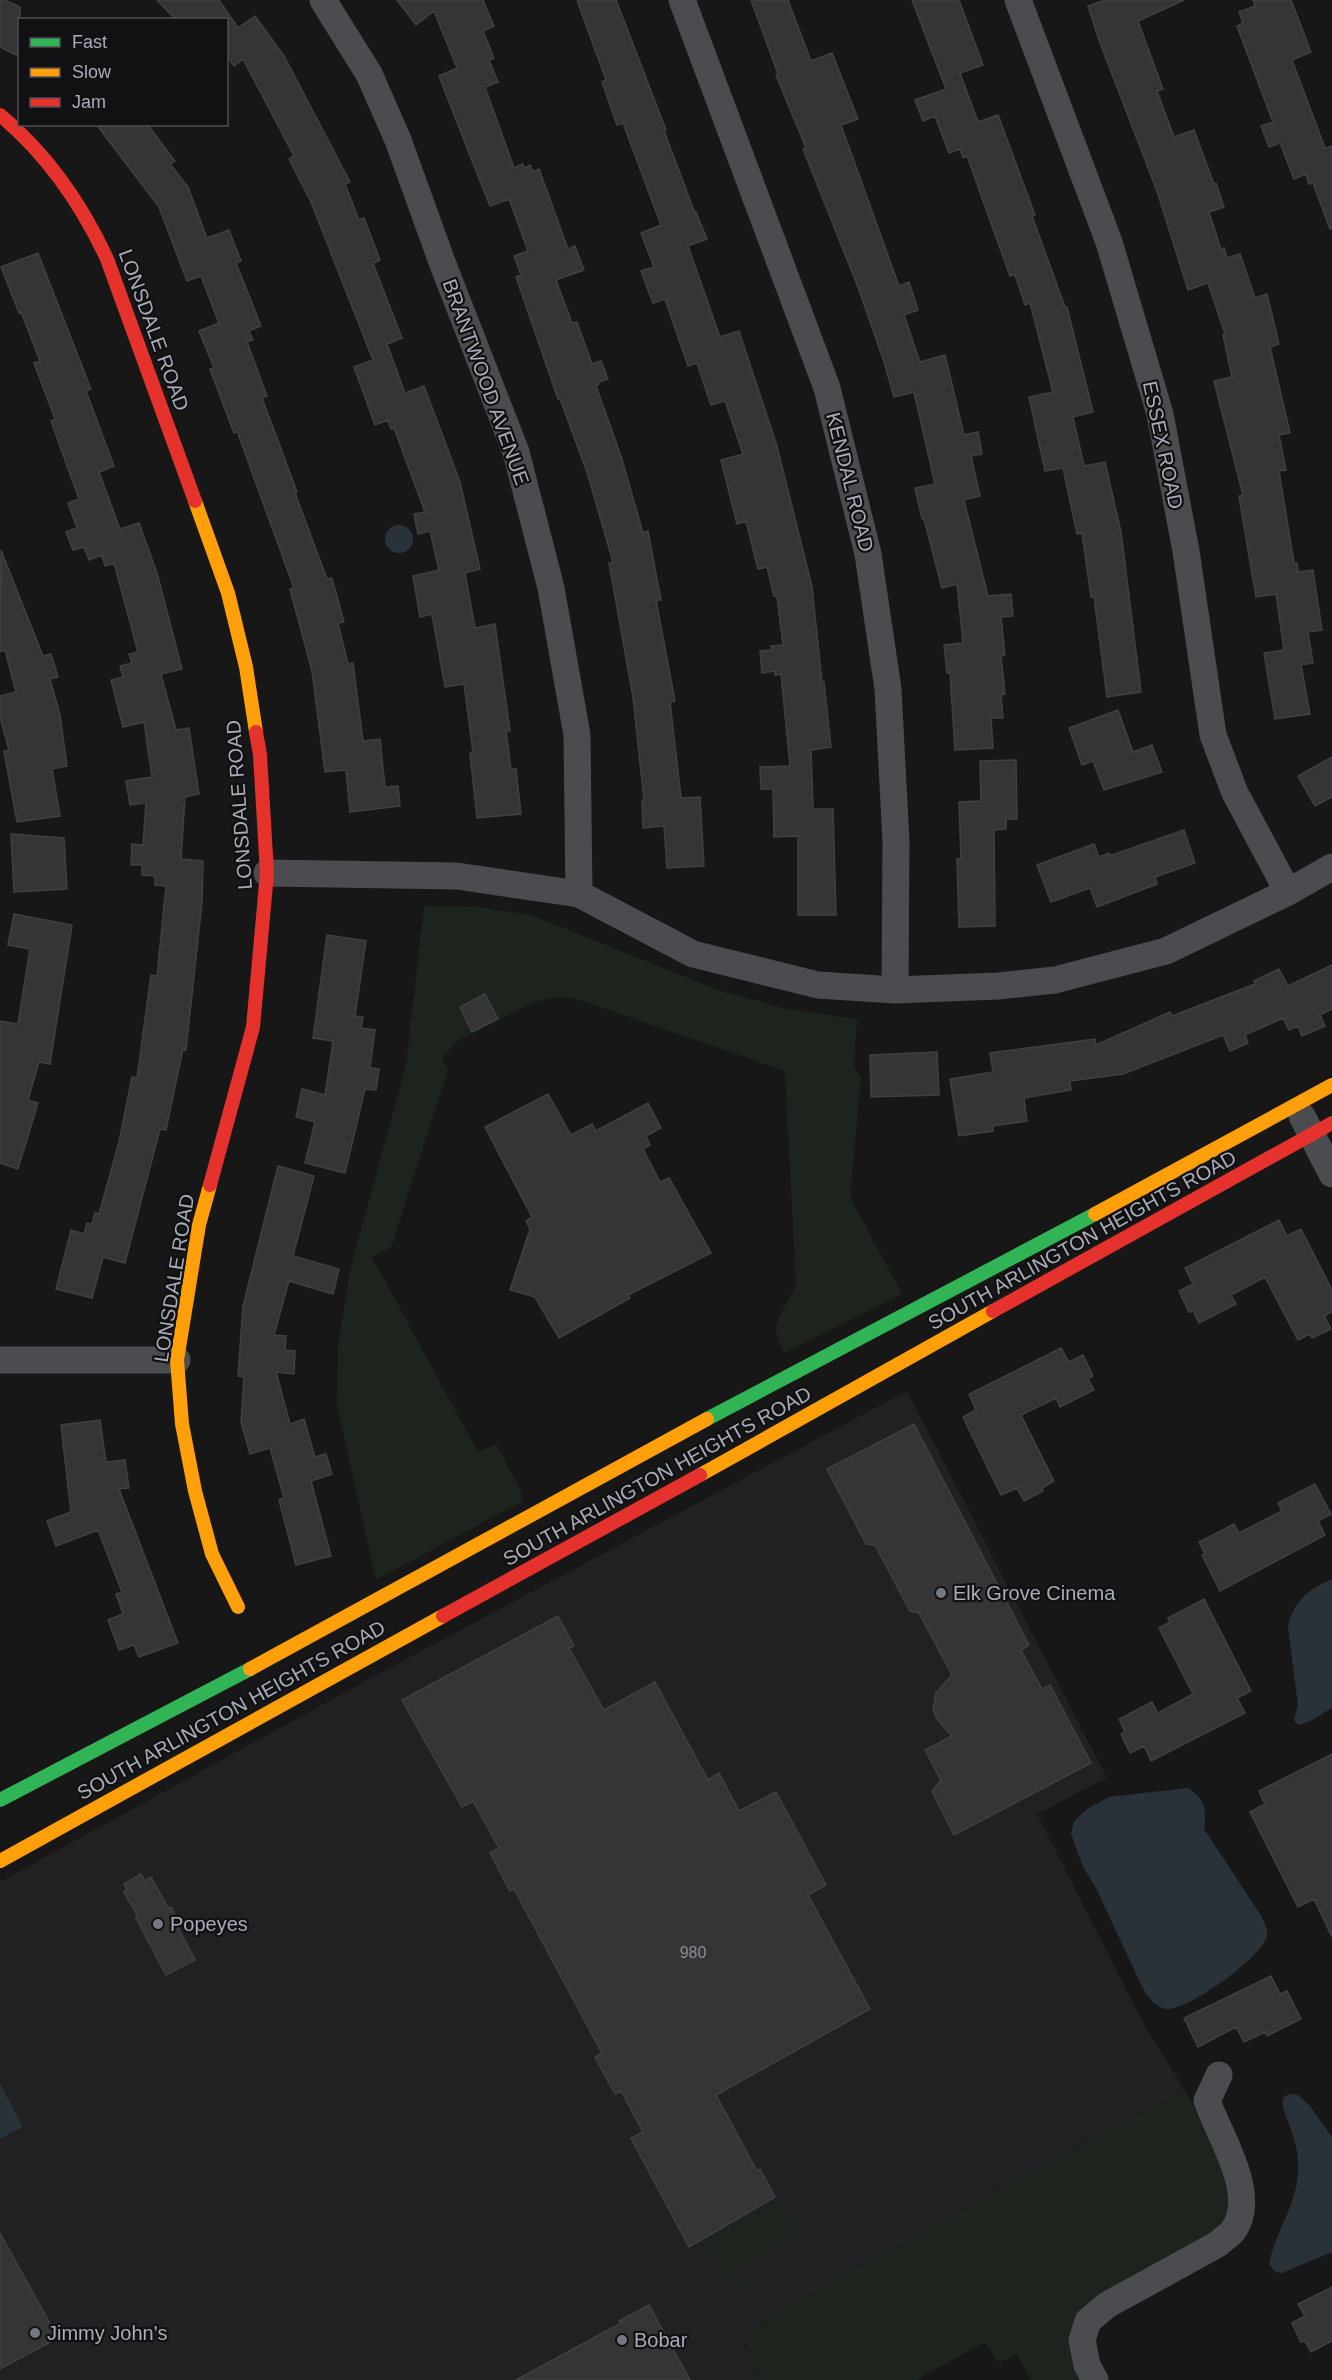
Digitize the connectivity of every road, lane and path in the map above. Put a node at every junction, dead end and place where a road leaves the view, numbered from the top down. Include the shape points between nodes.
1 (323, 0) edge
2 (682, 0) edge
3 (1018, 0) edge
4 (0, 115) edge
5 (1332, 867) edge
6 (267, 873) junction
7 (1288, 892) junction
8 (579, 894) junction
9 (895, 990) junction
10 (1332, 1085) edge
11 (1296, 1104) junction
12 (1322, 1129) edge
13 (1332, 1173) edge
14 (0, 1360) edge
15 (177, 1360) junction
16 (238, 1607) dead end
17 (0, 1800) edge
18 (0, 1861) edge
19 (1219, 2075) dead end
20 (1091, 2372) edge

1 - 8 street, BRANTWOOD AVENUE via 369,74 398,140 516,452 551,588 577,735
2 - 9 street, KENDAL ROAD via 827,388 868,554 888,689 896,841
3 - 7 street, ESSEX ROAD via 1109,242 1160,414 1186,551 1213,735 1235,793
4 - 6 main road, LONSDALE ROAD via 45,157 91,223 199,509 228,593 246,667 260,755
5 - 7 street
6 - 8 street via 457,876
6 - 15 main road, LONSDALE ROAD via 253,1027 199,1225
7 - 9 street via 1166,951 1055,980
8 - 9 street via 693,954 818,985
10 - 11 main road, SOUTH ARLINGTON HEIGHTS ROAD
11 - 12 street
11 - 17 main road, SOUTH ARLINGTON HEIGHTS ROAD
12 - 13 street
12 - 18 main road, SOUTH ARLINGTON HEIGHTS ROAD
14 - 15 street
15 - 16 main road, LONSDALE ROAD via 182,1424 195,1491 212,1554
19 - 20 street via 1207,2101 1237,2175 1243,2201 1240,2216 1232,2232 1218,2244 1107,2305 1089,2321 1082,2340

